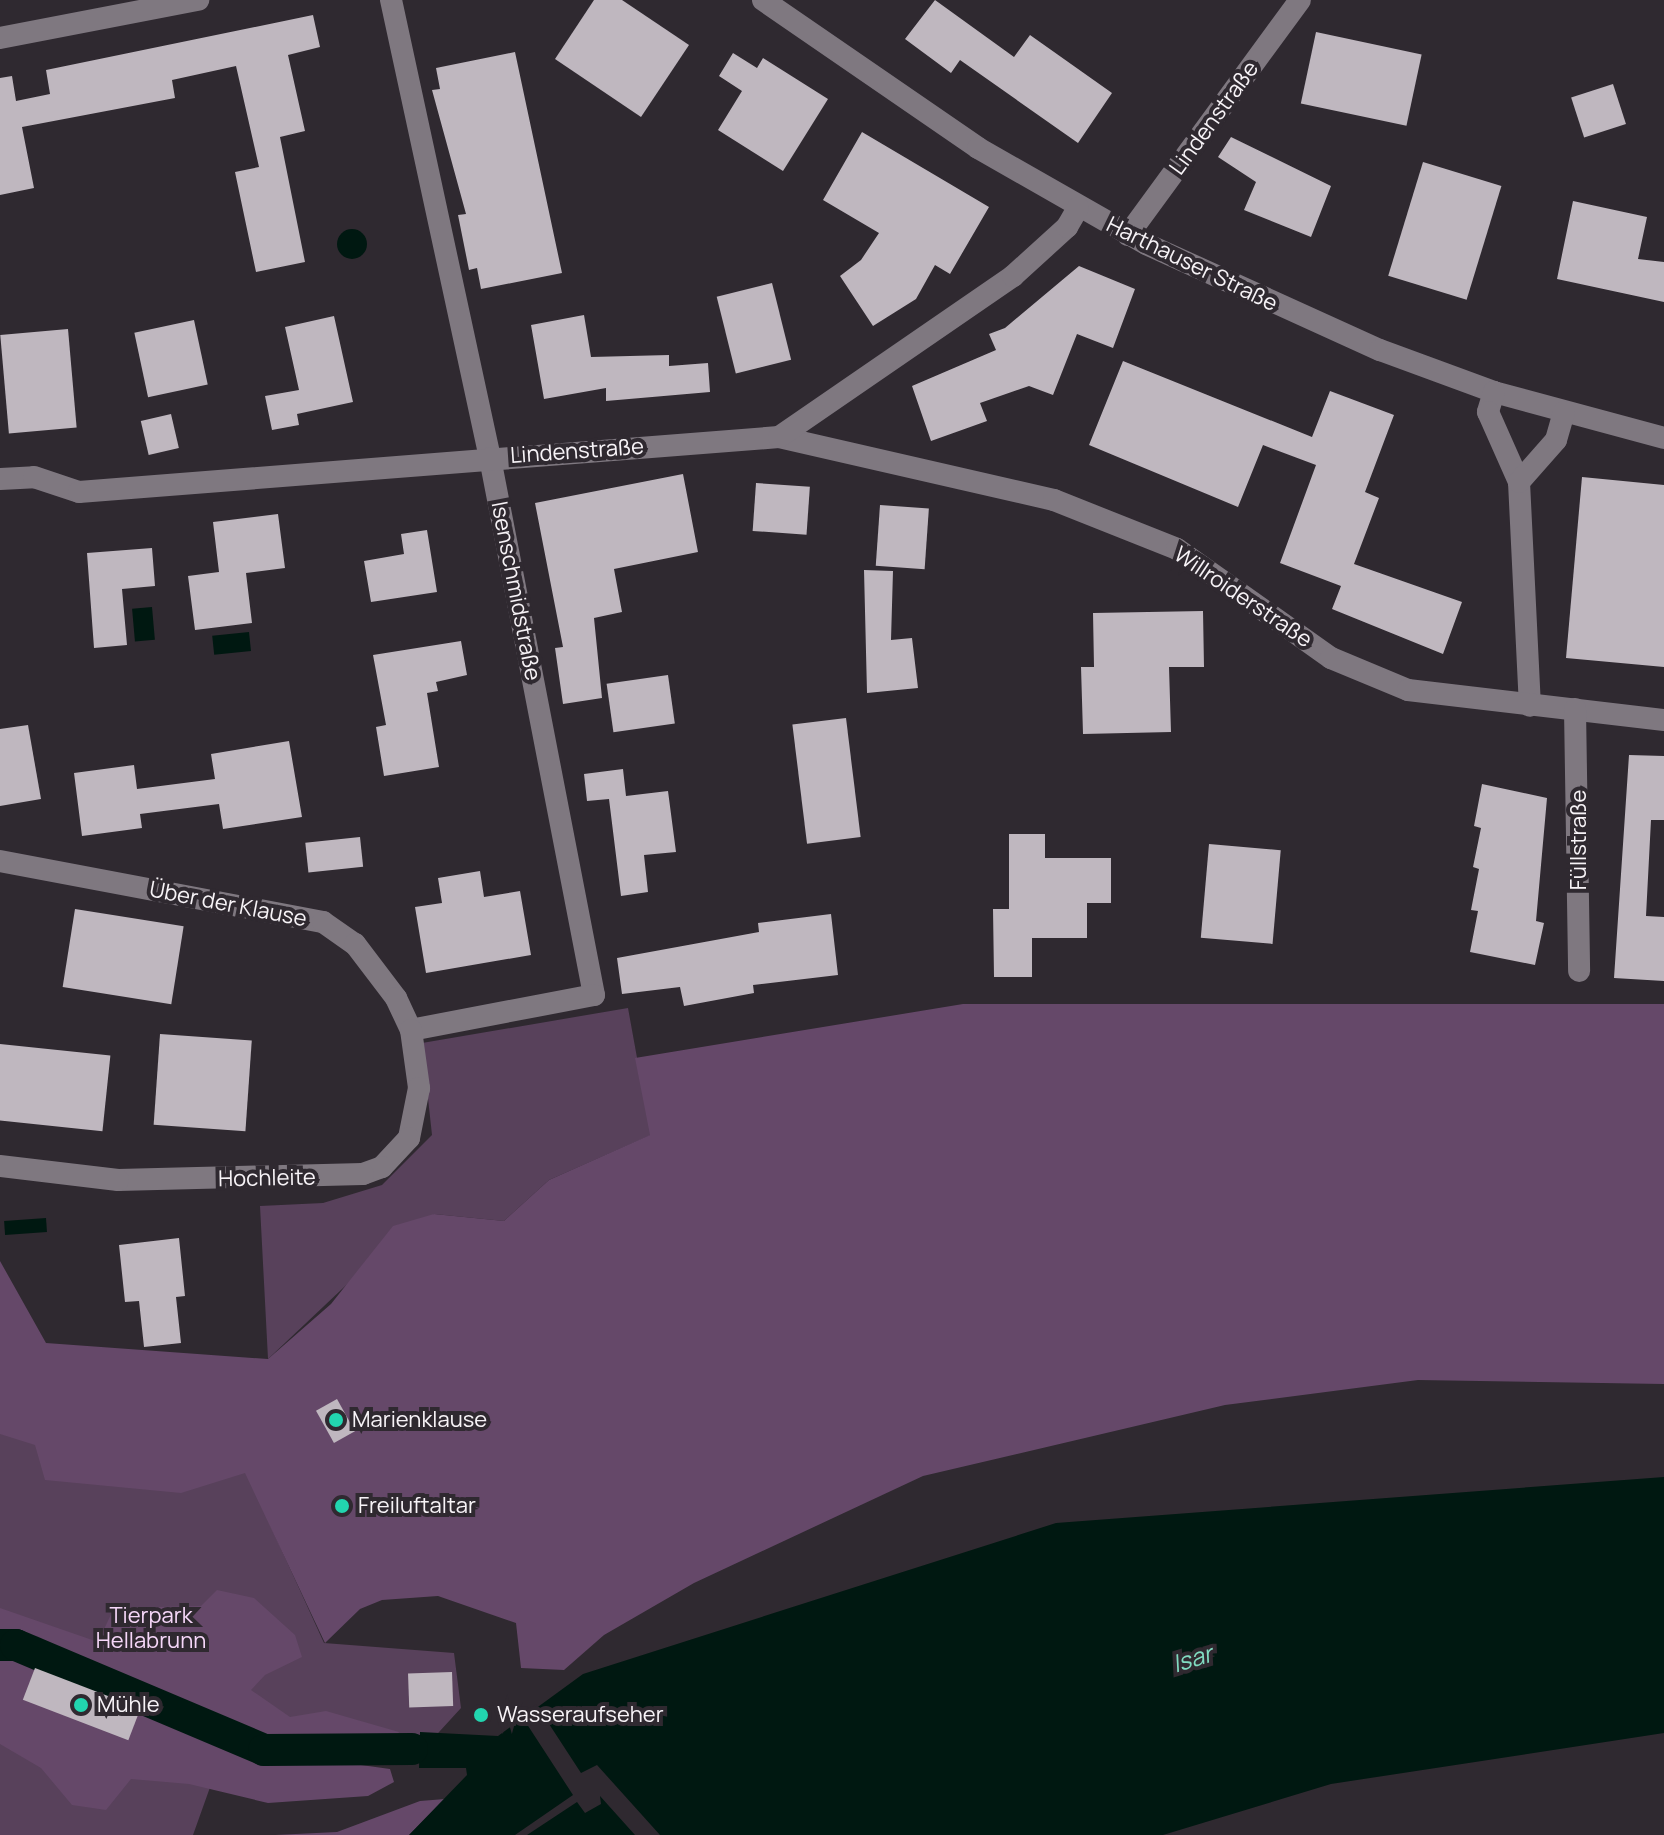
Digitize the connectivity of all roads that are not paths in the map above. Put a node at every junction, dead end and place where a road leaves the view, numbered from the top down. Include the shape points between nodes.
1 (198, 0) edge
2 (391, 0) edge
3 (763, 0) edge
4 (1300, 0) edge
5 (0, 38) edge
6 (1078, 208) junction
7 (1128, 235) junction
8 (1494, 392) junction
9 (1564, 412) junction
10 (779, 437) junction
11 (1664, 438) edge
12 (490, 458) junction
13 (0, 479) edge
14 (1519, 482) junction
15 (1530, 706) junction
16 (1575, 709) junction
17 (1664, 720) edge
18 (0, 861) edge
19 (1579, 971) dead end
20 (411, 1030) junction
21 (0, 1166) edge

1 - 5 street
2 - 12 street, Isenschmidstraße
3 - 6 street, Harthauser Straße via 978,148
4 - 7 street, Lindenstraße
6 - 7 street, Harthauser Straße
6 - 10 street via 1067,227 1013,276
7 - 8 street, Harthauser Straße via 1283,308
8 - 9 street, Harthauser Straße
8 - 14 street via 1488,412
9 - 11 street, Harthauser Straße
9 - 14 street via 1556,440
10 - 12 street, Lindenstraße
10 - 15 street, Willroiderstraße via 1054,500 1177,549 1331,658 1408,690
12 - 13 street, Lindenstraße via 79,492 34,477
12 - 20 street, Isenschmidstraße via 594,995
14 - 15 street
15 - 16 street, Willroiderstraße
16 - 17 street, Willroiderstraße
16 - 19 street, Füllstraße
18 - 20 street, Über der Klause via 323,922 355,944 396,998
20 - 21 street, Hochleite via 418,1117 395,1155 363,1174 118,1180

